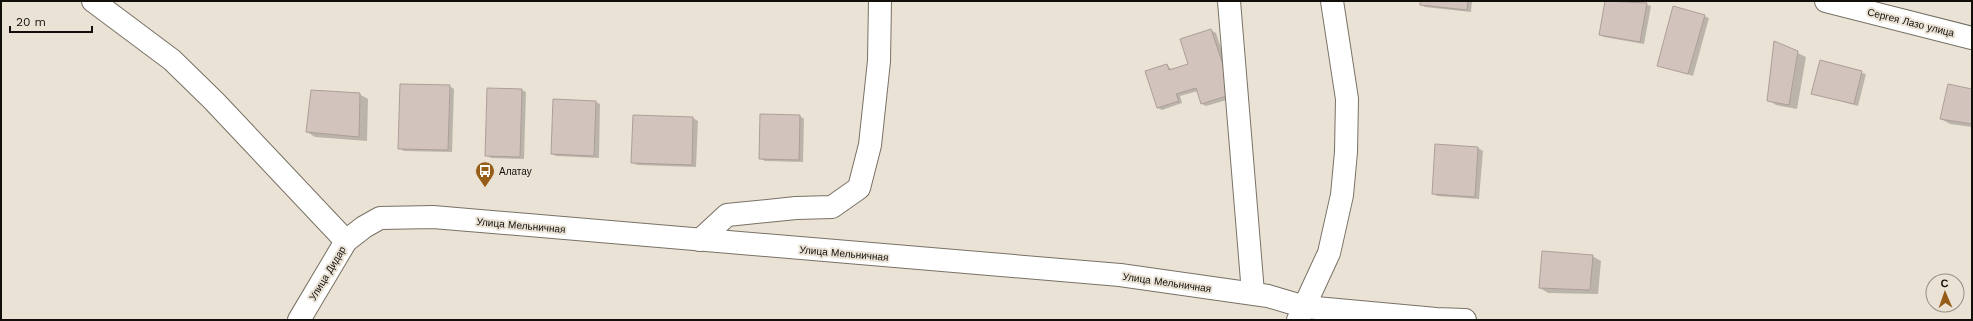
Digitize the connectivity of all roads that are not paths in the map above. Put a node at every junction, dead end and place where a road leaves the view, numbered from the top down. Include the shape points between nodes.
1 (93, 1) edge
2 (880, 1) edge
3 (1229, 1) edge
4 (1332, 1) edge
5 (1826, 1) edge
6 (1972, 38) edge
7 (380, 218) joint
8 (700, 240) junction
9 (346, 241) junction
10 (1253, 293) junction
11 (1302, 314) edge
12 (299, 320) edge
13 (1465, 320) edge

1 - 9 street via 172,60
2 - 8 street via 879,61 870,146 859,188 832,207 727,215
3 - 10 street
4 - 11 street via 1347,99 1342,195 1329,254
5 - 6 street, Сергея Лазо улица
7 - 8 street, Улица Мельничная via 433,217
7 - 9 street, Улица Дидар
8 - 10 street, Улица Мельничная via 1120,275
9 - 12 street, Улица Дидар
10 - 11 street, Улица Мельничная via 1268,296
11 - 13 street, Улица Мельничная

